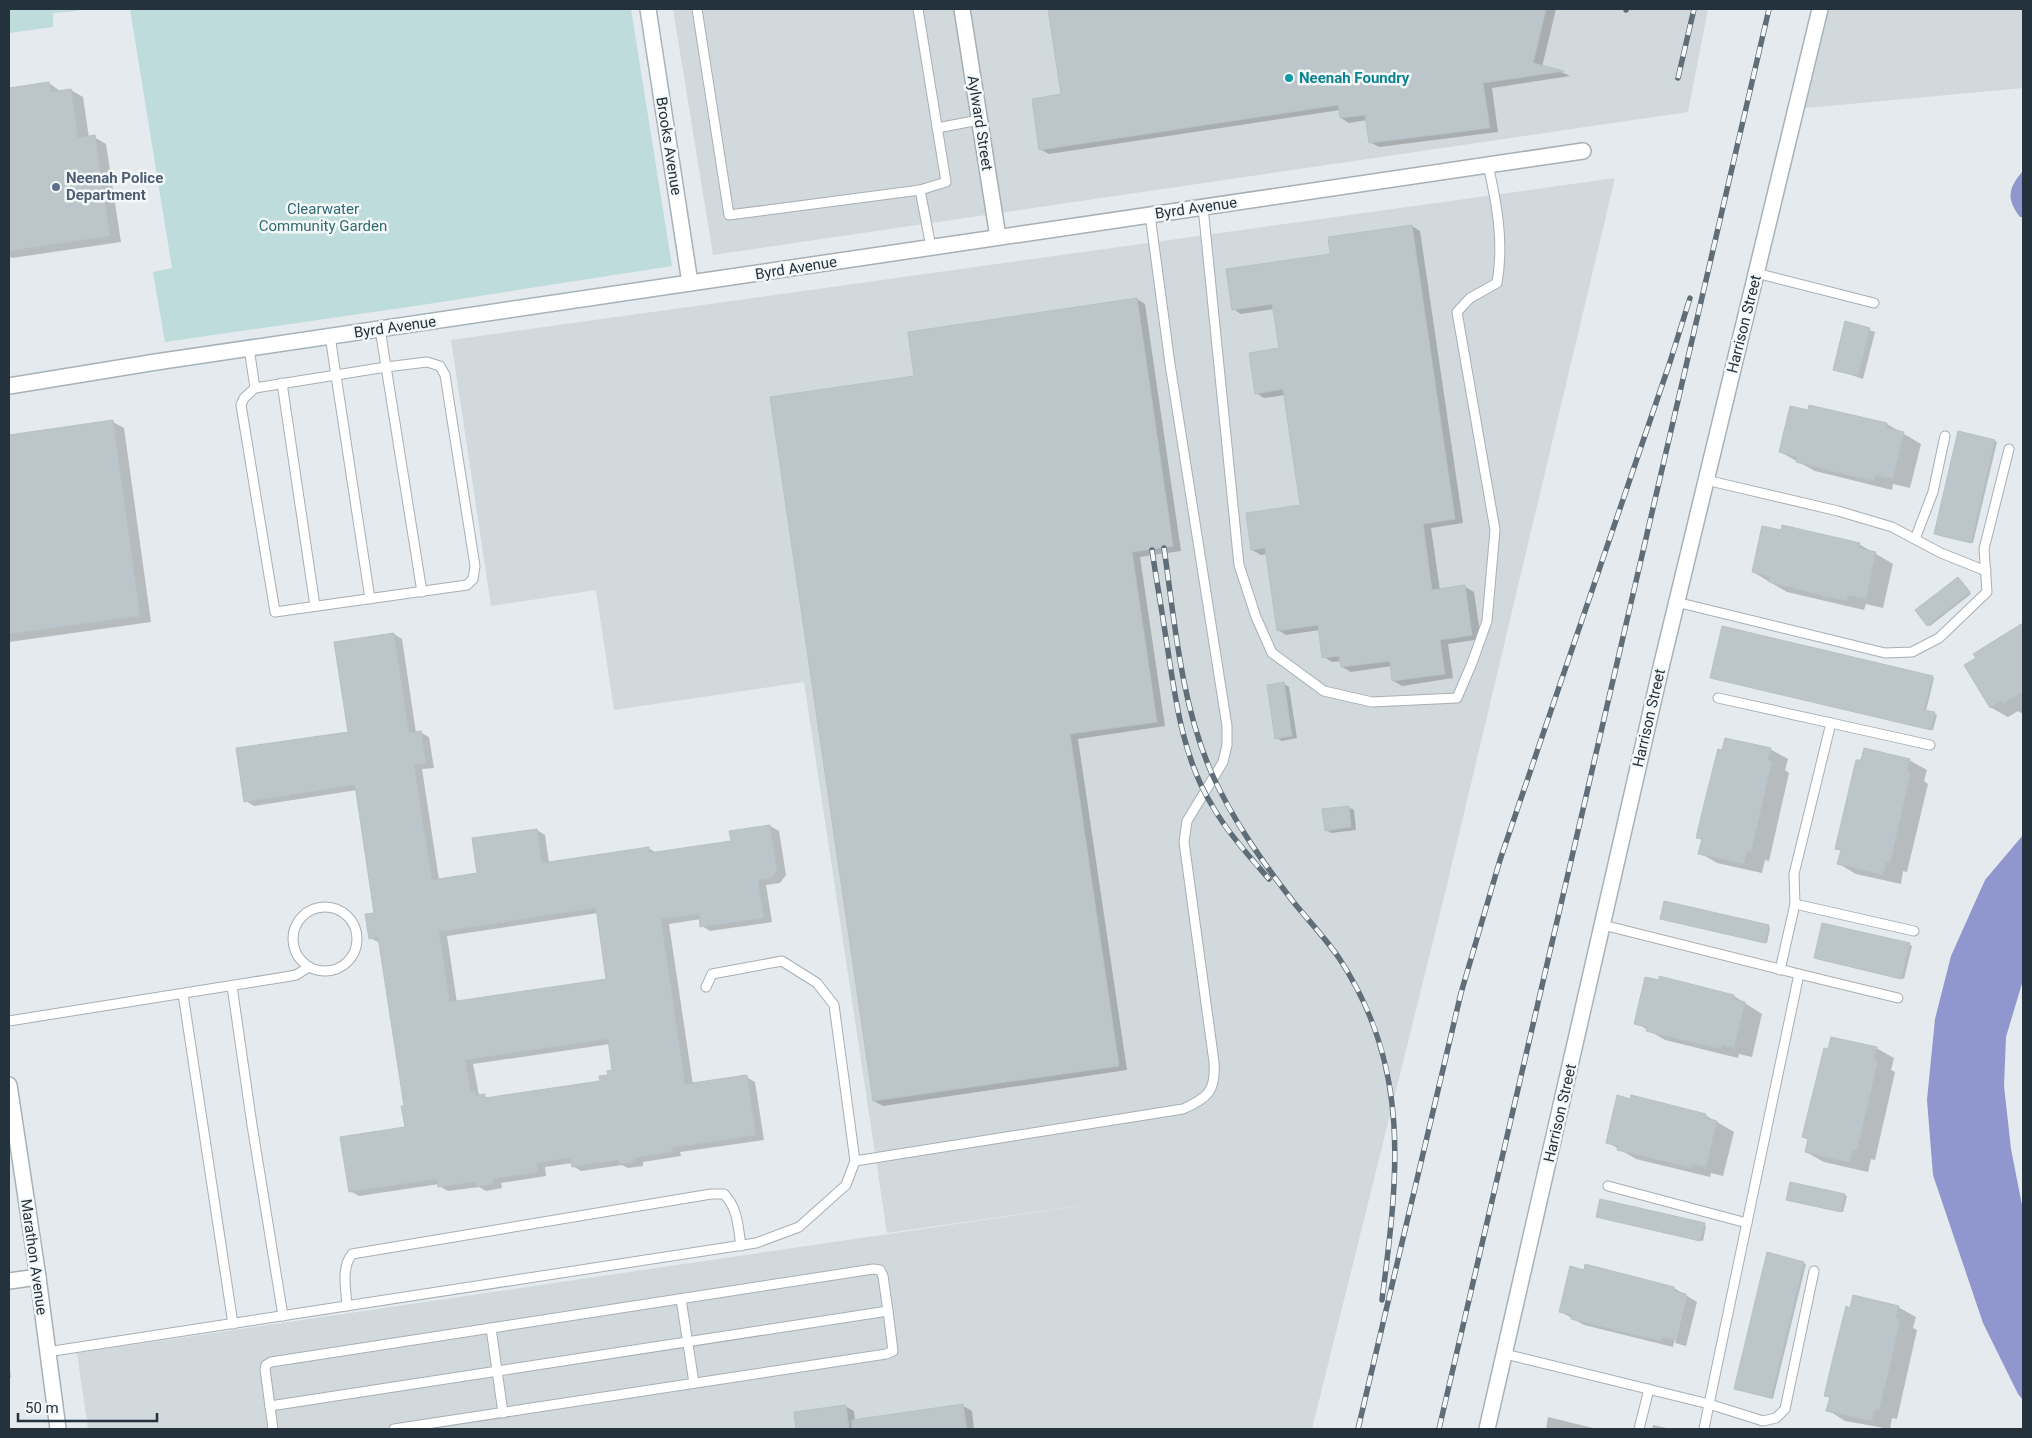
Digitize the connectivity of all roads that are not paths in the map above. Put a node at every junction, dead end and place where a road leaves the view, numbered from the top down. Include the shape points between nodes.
1 (648, 9) edge
2 (697, 9) edge
3 (918, 9) edge
4 (962, 9) edge
5 (1820, 9) edge
6 (979, 120) junction
7 (937, 128) junction
8 (1583, 151) dead end
9 (1488, 165) junction
10 (920, 190) junction
11 (1203, 207) junction
12 (1150, 215) junction
13 (998, 237) junction
14 (931, 247) junction
15 (1756, 273) junction
16 (690, 283) junction
17 (1874, 303) dead end
18 (380, 329) junction
19 (330, 336) junction
20 (249, 348) junction
21 (386, 367) junction
22 (336, 375) junction
23 (282, 383) junction
24 (9, 386) edge
25 (255, 388) junction
26 (1945, 436) dead end
27 (2009, 449) dead end
28 (1706, 480) junction
29 (1915, 540) junction
30 (1986, 571) junction
31 (422, 592) junction
32 (370, 599) junction
33 (1676, 602) junction
34 (315, 606) junction
35 (1718, 698) dead end
36 (1831, 723) junction
37 (1930, 746) dead end
38 (1795, 904) junction
39 (1603, 925) junction
40 (1914, 931) dead end
41 (309, 967) junction
42 (1780, 970) junction
43 (1799, 974) junction
44 (232, 986) junction
45 (706, 987) dead end
46 (183, 994) junction
47 (1898, 998) dead end
48 (9, 1022) edge
49 (9, 1086) edge
50 (856, 1161) junction
51 (1608, 1186) dead end
52 (1747, 1223) junction
53 (741, 1246) junction
54 (1814, 1271) dead end
55 (38, 1276) junction
56 (9, 1281) edge
57 (681, 1299) junction
58 (347, 1306) junction
59 (888, 1311) junction
60 (283, 1316) junction
61 (233, 1324) junction
62 (491, 1328) junction
63 (688, 1342) junction
64 (47, 1352) junction
65 (1505, 1354) junction
66 (497, 1371) junction
67 (694, 1384) junction
68 (1649, 1390) junction
69 (1709, 1404) junction
70 (270, 1406) junction
71 (503, 1413) junction
72 (58, 1429) edge
73 (273, 1429) edge
74 (394, 1429) edge
75 (1487, 1429) edge
76 (1639, 1429) edge
77 (1704, 1429) edge

1 - 16 street, Brooks Avenue
2 - 10 lane via 729,215
3 - 7 lane
4 - 6 street, Aylward Street
5 - 15 street, Harrison Street
6 - 7 lane
6 - 13 street, Aylward Street
7 - 10 lane via 946,182
8 - 9 street, Byrd Avenue
9 - 11 street, Byrd Avenue
9 - 11 lane via 1497,207 1501,260 1497,283 1470,298 1457,312 1495,530 1487,621 1457,698 1372,702 1324,691 1272,653 1256,618 1240,565
10 - 14 lane
11 - 12 street, Byrd Avenue
12 - 13 street, Byrd Avenue
12 - 50 lane via 1226,726 1227,745 1223,762 1187,821 1184,842 1214,1062 1212,1089 1198,1103 1183,1109
13 - 14 street, Byrd Avenue
14 - 16 street, Byrd Avenue
15 - 17 lane
15 - 28 street, Harrison Street
16 - 18 street, Byrd Avenue
18 - 19 street, Byrd Avenue
18 - 21 lane
19 - 20 street, Byrd Avenue
19 - 22 lane
20 - 24 street, Byrd Avenue
20 - 25 lane
21 - 22 lane
21 - 31 lane
21 - 31 lane via 427,362 440,366 445,374 475,566 473,579 467,585
22 - 23 lane
22 - 32 lane
23 - 25 lane
23 - 34 lane
25 - 34 lane via 241,405 275,612
26 - 29 lane via 1932,492
27 - 30 lane via 1984,549
28 - 29 lane via 1838,511 1892,527
28 - 33 street, Harrison Street
29 - 30 lane
30 - 33 lane via 1987,592 1940,638 1912,652 1885,653
31 - 32 lane
32 - 34 lane
33 - 39 street, Harrison Street
35 - 36 lane
36 - 37 lane
36 - 38 lane via 1794,874
38 - 40 lane
38 - 42 lane
39 - 42 lane
39 - 65 street, Harrison Street
41 - 41 lane via 330,971 349,960 355,951 356,930 344,913 324,906 313,908 297,921 292,942 301,961
41 - 44 lane via 290,976
42 - 43 lane
43 - 47 lane
43 - 52 lane
44 - 46 lane
44 - 60 lane
45 - 50 lane via 712,974 782,961 818,983 834,1004
46 - 48 lane
46 - 61 lane
49 - 55 street, Marathon Avenue
50 - 53 lane via 846,1185 799,1227 756,1244
51 - 52 lane
52 - 69 lane
53 - 58 lane
53 - 58 lane via 732,1201 724,1194 711,1194 352,1254 345,1271
54 - 69 lane via 1785,1409 1776,1418 1763,1421
55 - 56 street
55 - 64 street, Marathon Avenue
57 - 59 lane via 873,1269 880,1270 883,1276
57 - 62 lane
57 - 63 lane
58 - 60 lane
59 - 63 lane
59 - 67 lane via 893,1351 886,1354
60 - 61 lane
61 - 64 lane
62 - 66 lane
62 - 70 lane via 271,1362 265,1369
63 - 66 lane
63 - 67 lane
64 - 72 street, Marathon Avenue
65 - 68 lane
65 - 75 street, Harrison Street
66 - 70 lane
66 - 71 lane
67 - 71 lane
68 - 69 lane
68 - 76 lane
69 - 77 lane
70 - 73 lane
71 - 74 lane

